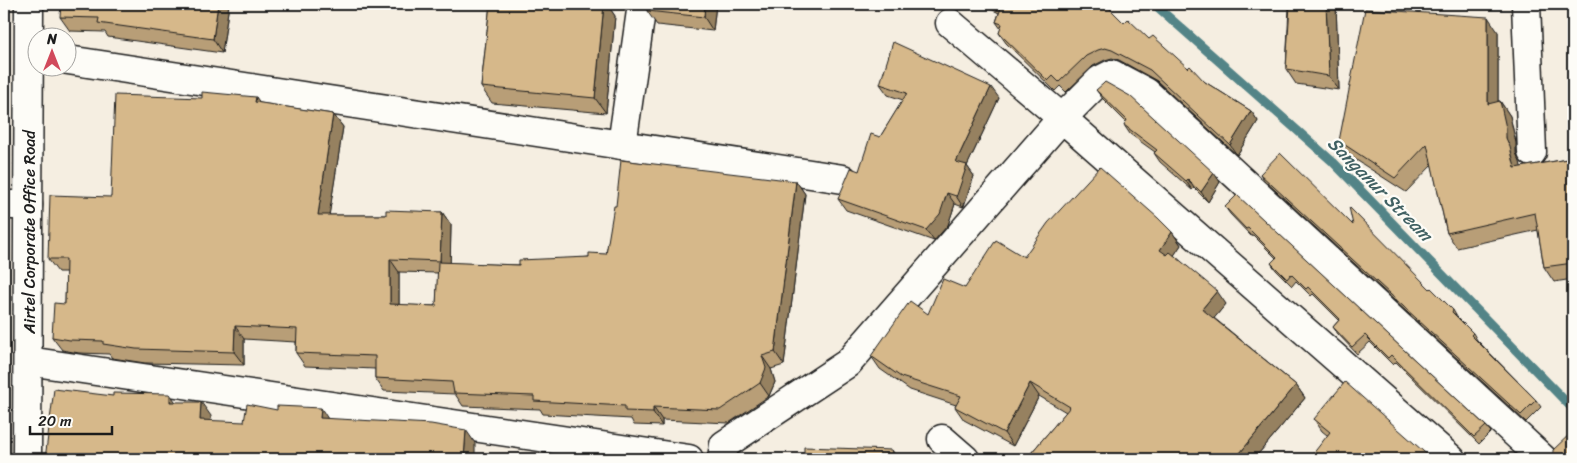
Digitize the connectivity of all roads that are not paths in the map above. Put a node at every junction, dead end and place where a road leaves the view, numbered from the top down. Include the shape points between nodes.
1 (29, 4) edge
2 (642, 4) edge
3 (1526, 4) edge
4 (950, 23) dead end
5 (31, 28) edge
6 (78, 62) edge
7 (30, 78) edge
8 (1062, 118) junction
9 (622, 145) junction
10 (1532, 152) dead end
11 (843, 179) dead end
12 (16, 205) edge
13 (28, 361) junction
14 (942, 439) dead end
15 (27, 459) edge
16 (689, 459) edge
17 (722, 459) edge
18 (965, 459) edge
19 (1451, 459) edge
20 (1543, 459) edge

1 - 5 street, Airtel Corporate Office Road
2 - 9 street
3 - 10 street
4 - 8 street
6 - 9 street
7 - 12 street, Airtel Corporate Office Road
8 - 17 street via 848,363 724,445
8 - 19 street
8 - 20 street via 1100,80 1112,74 1146,92
9 - 11 street
12 - 13 street, Airtel Corporate Office Road
13 - 15 street, Airtel Corporate Office Road
13 - 16 street
14 - 18 street

